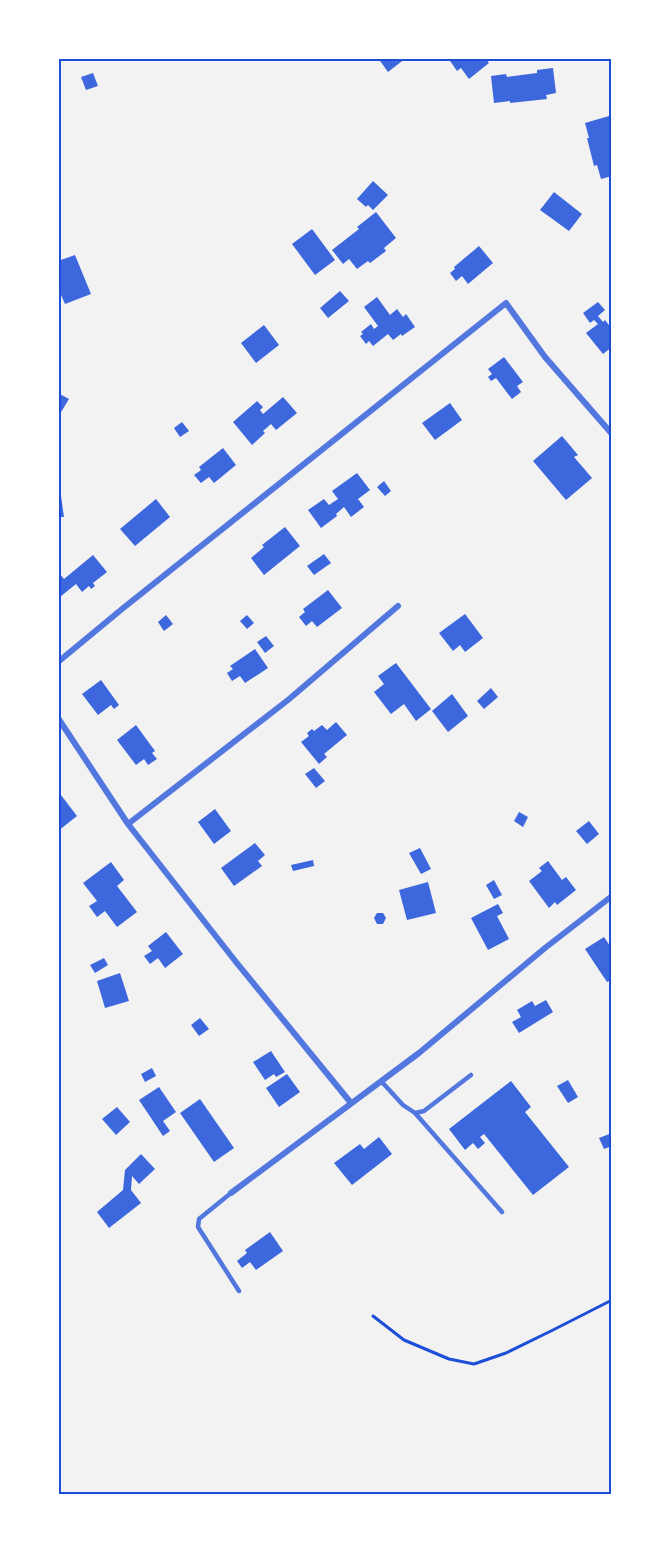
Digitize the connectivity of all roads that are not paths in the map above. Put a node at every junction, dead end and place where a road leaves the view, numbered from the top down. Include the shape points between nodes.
1 (612, 434) edge
2 (398, 606) dead end
3 (58, 662) edge
4 (58, 718) edge
5 (128, 824) junction
6 (612, 896) edge
7 (471, 1075) dead end
8 (381, 1081) junction
9 (351, 1103) junction
10 (415, 1113) junction
11 (231, 1193) joint
12 (502, 1212) dead end
13 (239, 1291) dead end

1 - 3 street via 545,357 506,303
2 - 5 street via 288,700
4 - 5 street
5 - 9 street
6 - 8 street
7 - 10 lane via 424,1111
8 - 9 street
8 - 10 lane
9 - 11 street
10 - 12 lane
11 - 13 lane via 199,1219 198,1227

